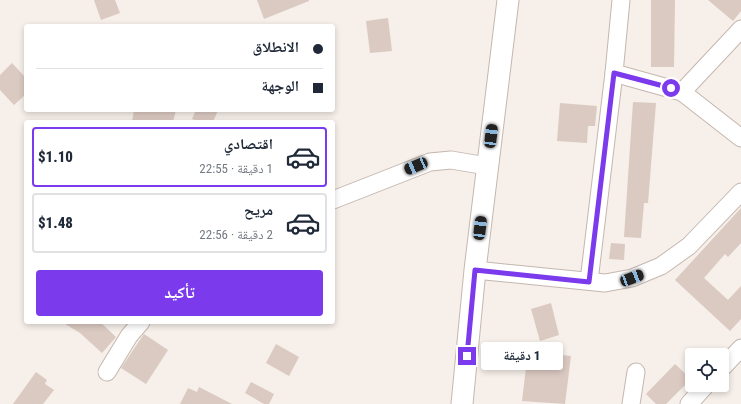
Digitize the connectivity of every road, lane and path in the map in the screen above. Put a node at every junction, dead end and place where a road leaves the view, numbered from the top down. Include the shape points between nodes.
1 (508, 0) edge
2 (621, 0) edge
3 (741, 29) edge
4 (614, 73) junction
5 (682, 92) junction
6 (741, 138) edge
7 (487, 166) junction
8 (741, 192) edge
9 (335, 199) edge
10 (475, 270) junction
11 (589, 282) junction
12 (139, 324) edge
13 (741, 348) edge
14 (729, 361) edge
15 (107, 372) dead end
16 (636, 372) dead end
17 (700, 392) edge
18 (462, 404) edge
19 (631, 404) edge
20 (689, 404) edge

1 - 7 street
2 - 4 street
3 - 5 street
4 - 5 street
4 - 11 street
5 - 6 street
7 - 9 street via 451,160 430,162
7 - 10 street
8 - 11 street via 690,246 661,266 618,281
10 - 11 street
10 - 18 street
12 - 15 street via 128,336
13 - 14 street
16 - 19 street
17 - 20 street

